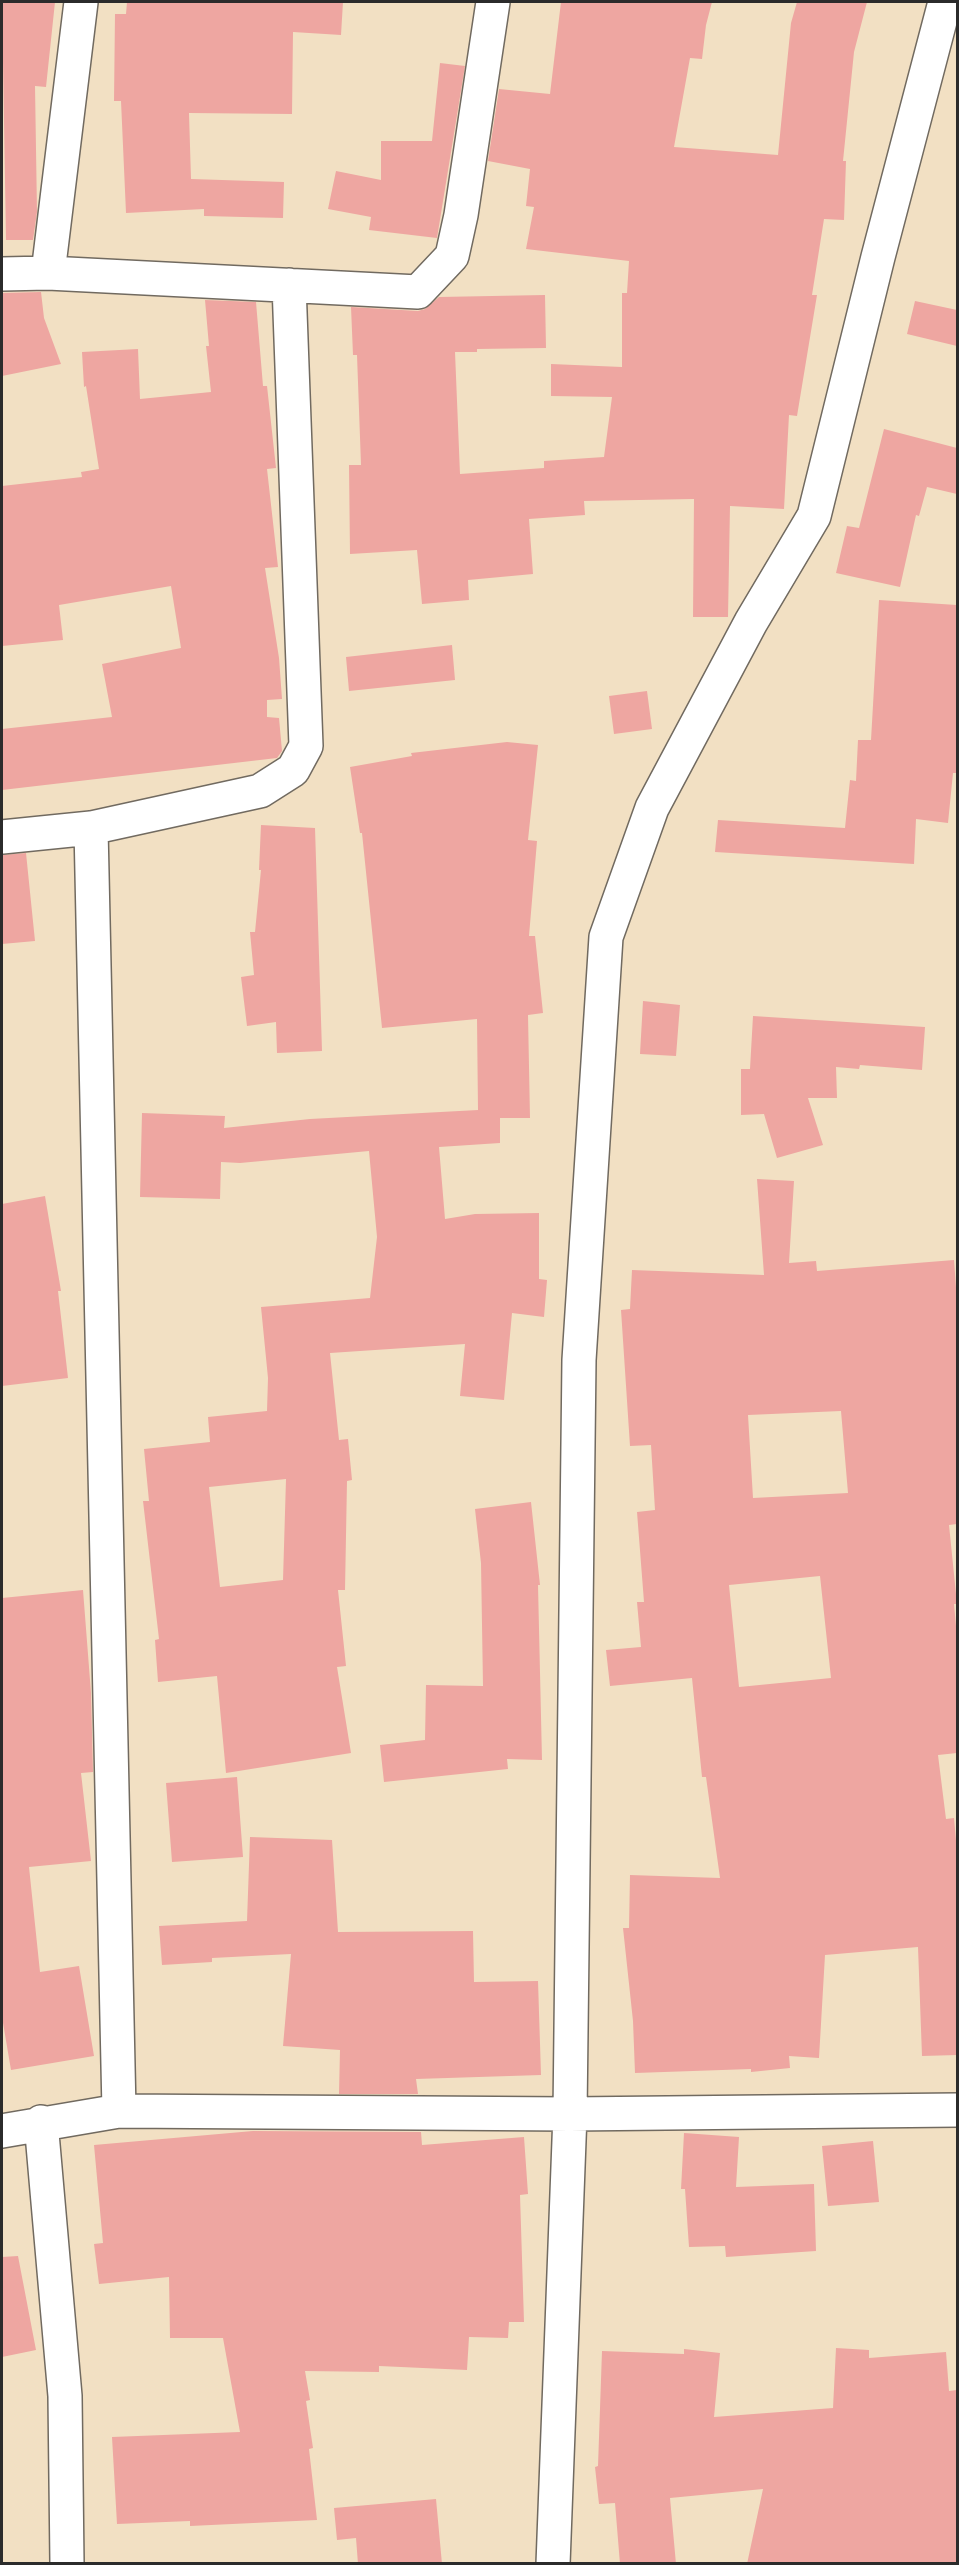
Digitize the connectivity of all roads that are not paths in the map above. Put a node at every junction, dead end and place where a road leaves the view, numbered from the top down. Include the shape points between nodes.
1 (81, 2) edge
2 (493, 2) edge
3 (945, 2) edge
4 (48, 273) junction
5 (2, 274) edge
6 (289, 285) junction
7 (91, 828) junction
8 (2, 837) edge
9 (957, 2110) edge
10 (119, 2111) junction
11 (570, 2114) junction
12 (41, 2122) junction
13 (2, 2131) edge
14 (67, 2564) edge
15 (554, 2564) edge

1 - 4 street
2 - 6 street via 452,256 418,292
3 - 11 street via 814,516 751,622 652,808 606,937 579,1360
4 - 5 street
4 - 6 street
6 - 7 street via 306,746 293,770 260,791
7 - 8 street
7 - 10 street
9 - 11 street
10 - 11 street
10 - 12 street
11 - 15 street
12 - 13 street
12 - 14 street via 66,2396

